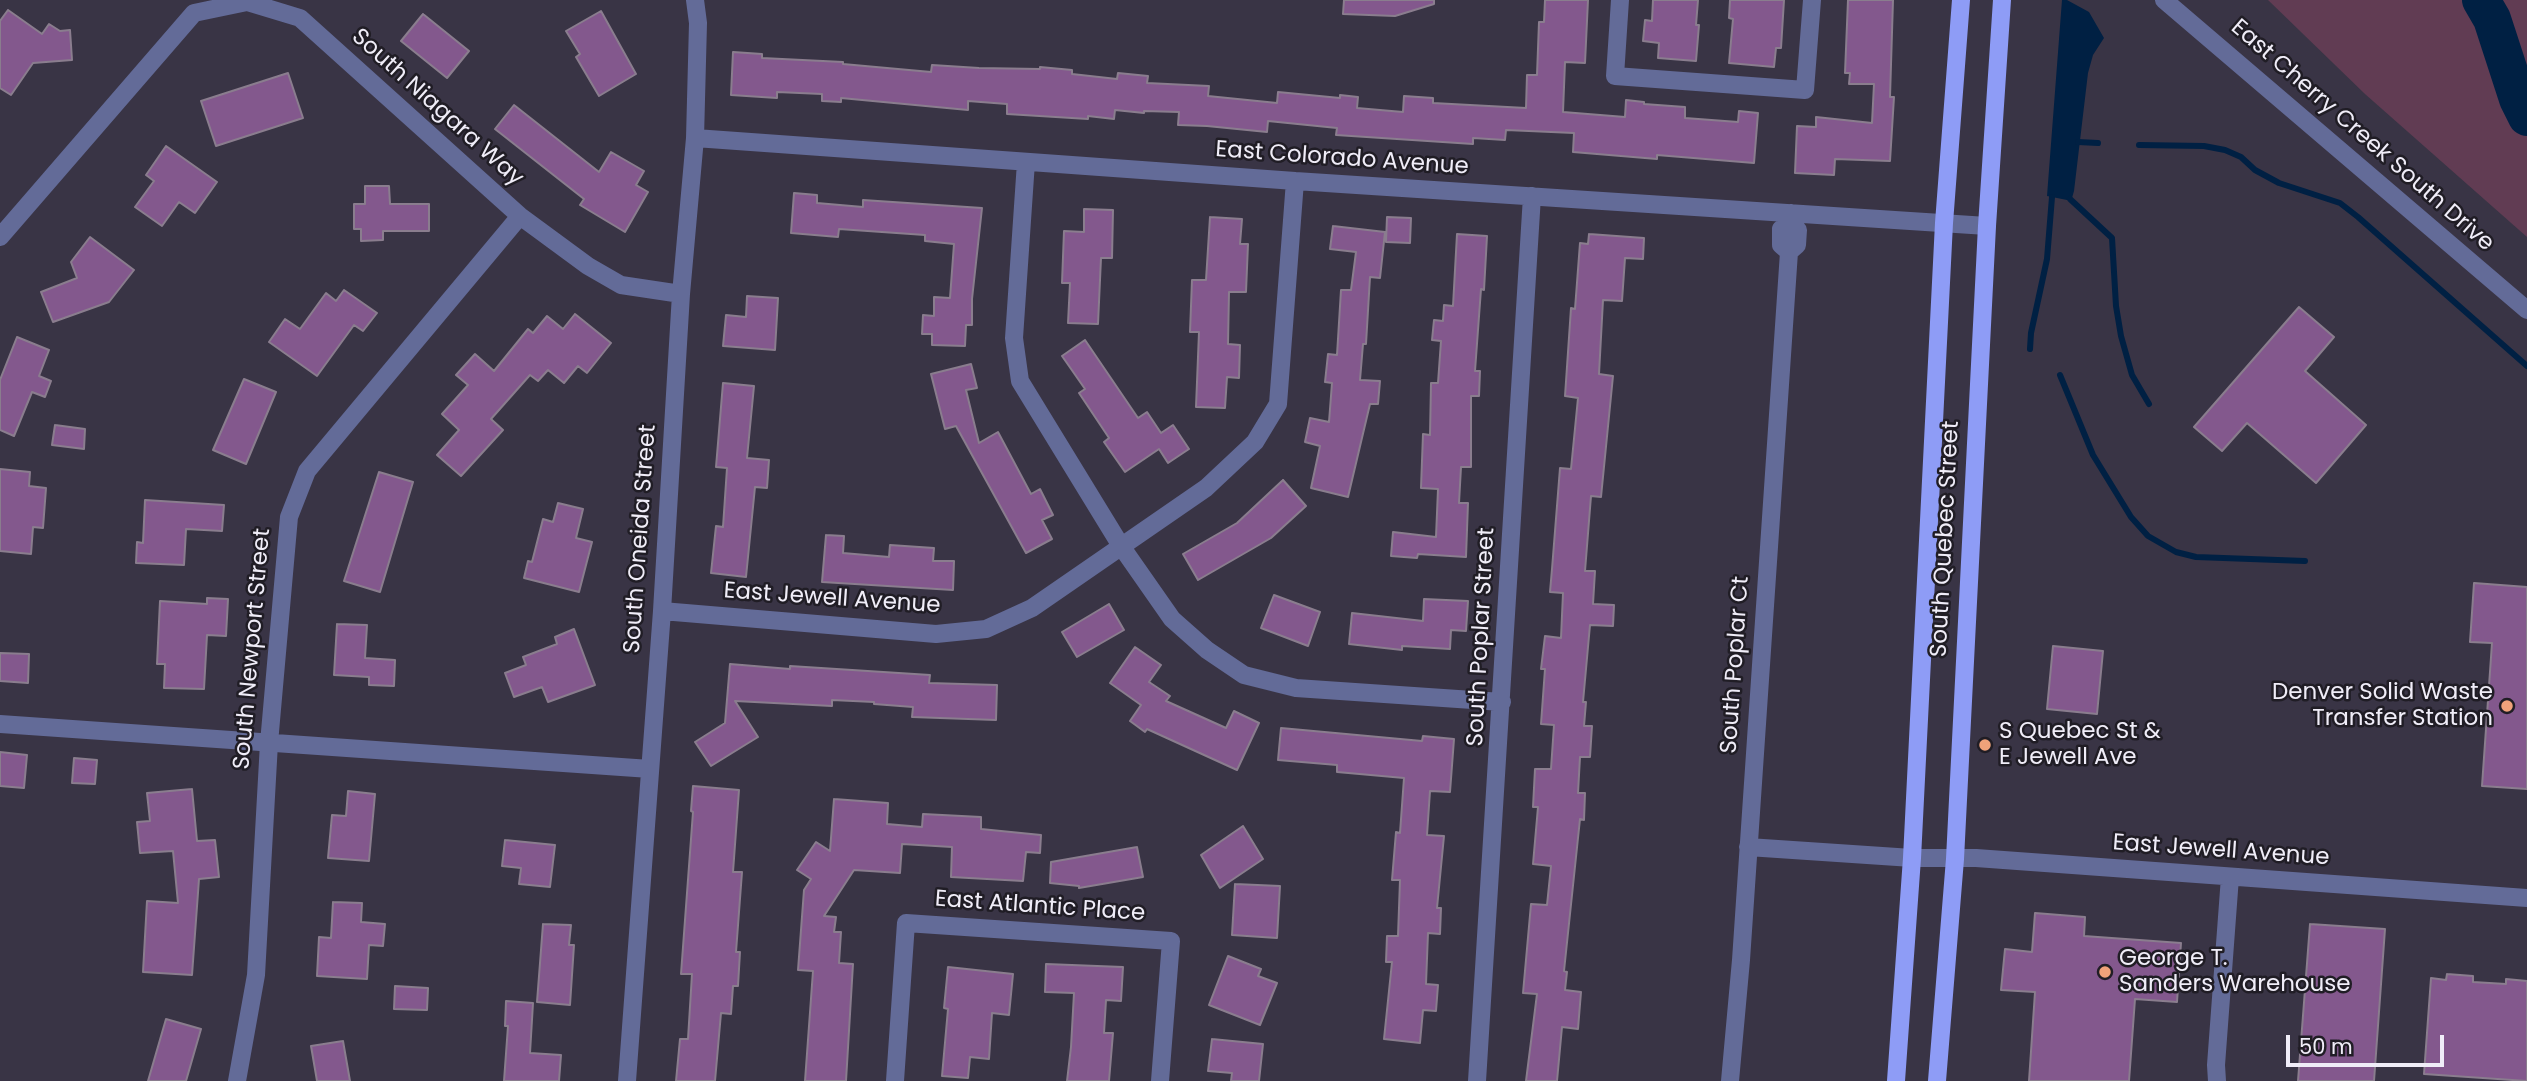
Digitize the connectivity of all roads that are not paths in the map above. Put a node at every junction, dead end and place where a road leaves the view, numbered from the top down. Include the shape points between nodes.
1 (695, 0) edge
2 (1620, 0) edge
3 (1812, 0) edge
4 (1961, 0) edge
5 (2002, 0) edge
6 (2164, 0) edge
7 (695, 138) junction
8 (1026, 162) junction
9 (1295, 181) junction
10 (1532, 196) junction
11 (520, 216) junction
12 (1791, 218) junction
13 (1944, 223) junction
14 (1987, 226) junction
15 (0, 237) edge
16 (681, 294) junction
17 (2527, 310) edge
18 (1121, 545) junction
19 (662, 611) junction
20 (1502, 702) junction
21 (0, 724) edge
22 (269, 743) junction
23 (650, 769) junction
24 (1748, 847) junction
25 (1912, 858) junction
26 (1955, 859) junction
27 (2230, 877) junction
28 (2527, 898) edge
29 (237, 1081) edge
30 (627, 1081) edge
31 (895, 1081) edge
32 (1160, 1081) edge
33 (1477, 1081) edge
34 (1730, 1081) edge
35 (1896, 1081) edge
36 (1937, 1081) edge
37 (2217, 1081) edge

1 - 7 street, South Oneida Street
2 - 3 street via 1615,76 1805,90
4 - 13 main road, South Quebec Street
5 - 14 main road, South Quebec Street
6 - 17 street, East Cherry Creek South Drive
7 - 8 street, East Colorado Avenue
7 - 16 street, South Oneida Street
8 - 9 street, East Colorado Avenue
8 - 18 street via 1014,338 1020,381
9 - 10 street, East Colorado Avenue
9 - 18 street, East Jewell Avenue via 1278,404 1255,442 1206,488
10 - 12 street, East Colorado Avenue
10 - 20 street, South Poplar Street
11 - 15 street, South Niagara Way via 300,18 247,2 194,13
11 - 16 street, South Niagara Way via 621,285
11 - 22 street, South Newport Street via 307,471 289,517
12 - 13 street, East Colorado Avenue
12 - 24 street, South Poplar Ct via 1798,230 1797,245 1789,252
13 - 14 street, East Colorado Avenue
13 - 25 main road, South Quebec Street
14 - 26 main road, South Quebec Street
16 - 19 street, South Oneida Street
18 - 19 street, East Jewell Avenue via 1032,608 986,629 936,634
18 - 20 street via 1172,619 1244,676 1296,688
19 - 23 street, South Oneida Street
20 - 33 street, South Poplar Street
21 - 22 street
22 - 23 street
22 - 29 street, South Newport Street via 256,975
23 - 30 street, South Oneida Street
24 - 25 street, East Jewell Avenue
24 - 34 street, South Poplar Ct
25 - 26 street, East Jewell Avenue
25 - 35 main road, South Quebec Street
26 - 27 street, East Jewell Avenue
26 - 36 main road, South Quebec Street
27 - 28 street, East Jewell Avenue
27 - 37 street
31 - 32 street, East Atlantic Place via 906,923 1171,941

